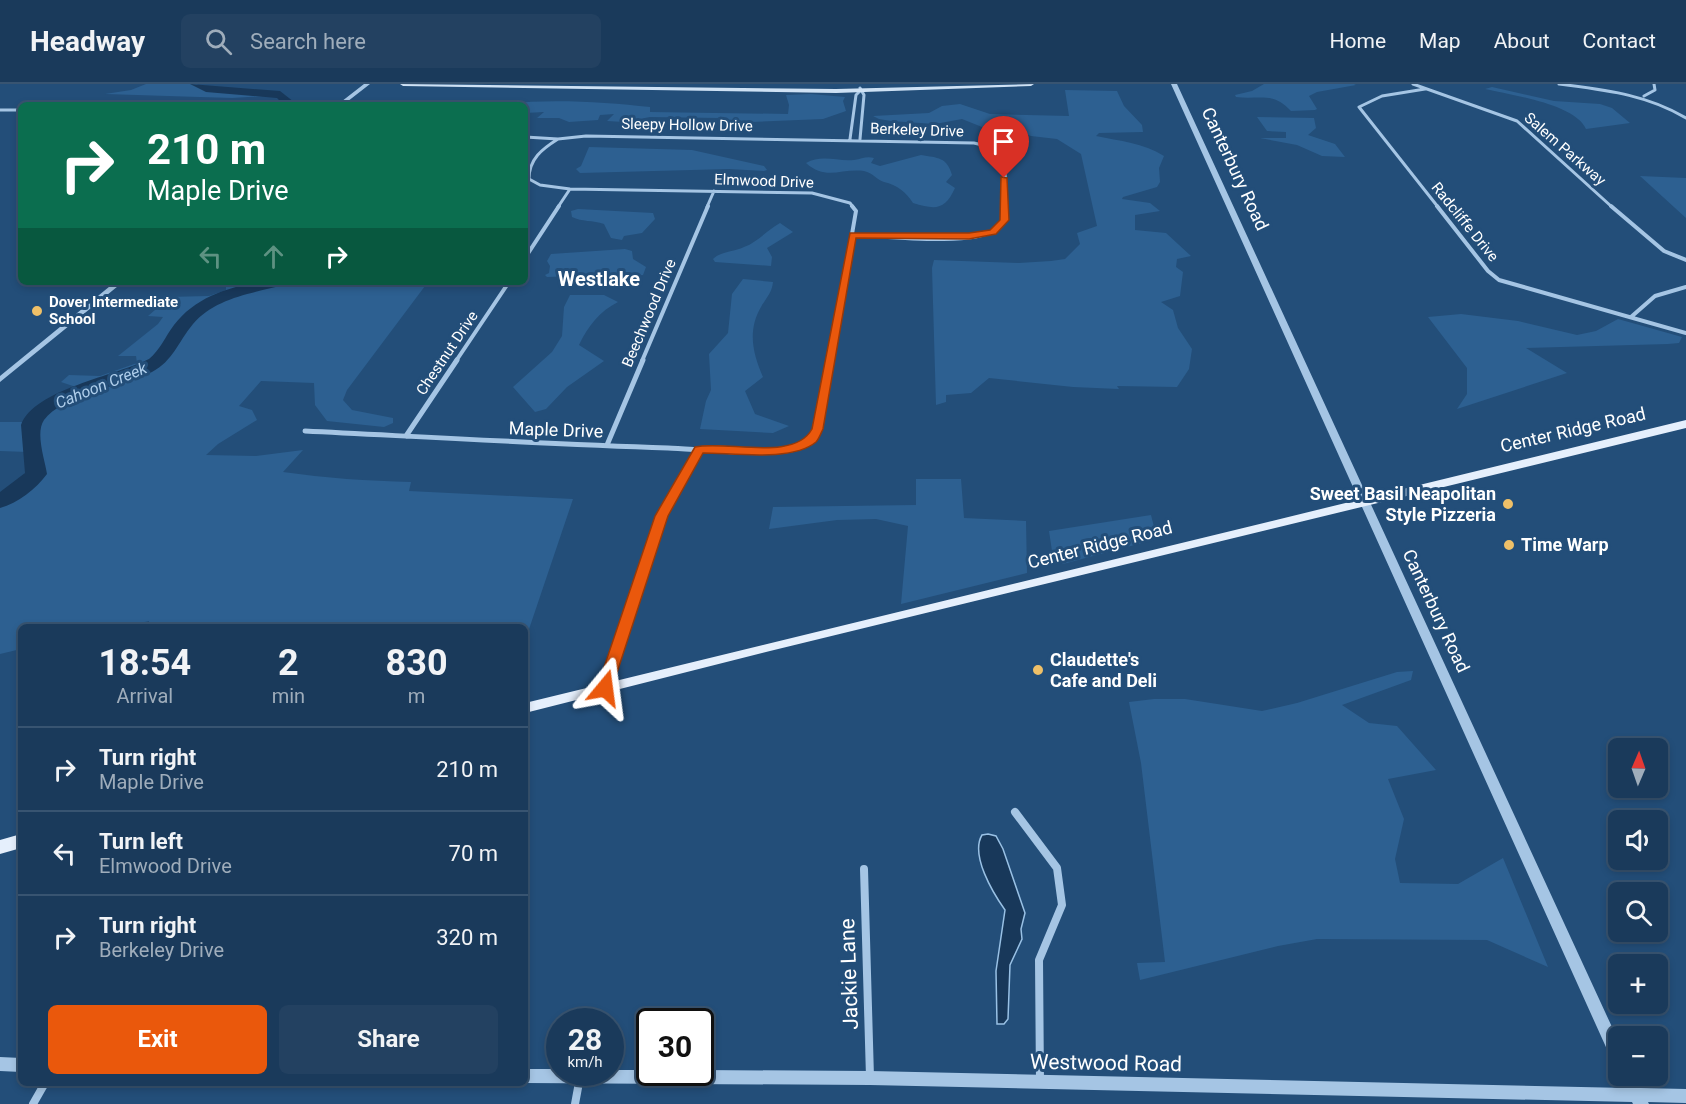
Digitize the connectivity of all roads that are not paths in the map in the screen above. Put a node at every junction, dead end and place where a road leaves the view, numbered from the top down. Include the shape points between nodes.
1 (367, 84) edge
2 (403, 84) edge
3 (417, 84) edge
4 (515, 84) edge
5 (981, 84) edge
6 (1031, 84) edge
7 (1174, 84) edge
8 (1413, 84) edge
9 (1559, 84) edge
10 (1654, 84) edge
11 (793, 88) edge
12 (1425, 89) junction
13 (860, 90) junction
14 (1644, 96) junction
15 (344, 102) edge
16 (0, 110) edge
17 (18, 110) edge
18 (1686, 118) edge
19 (528, 137) edge
20 (558, 139) junction
21 (850, 139) junction
22 (860, 140) junction
23 (570, 189) junction
24 (714, 191) junction
25 (853, 235) junction
26 (528, 253) edge
27 (1686, 260) edge
28 (115, 285) edge
29 (507, 285) edge
30 (1686, 287) edge
31 (1631, 317) junction
32 (1686, 333) edge
33 (0, 380) edge
34 (1686, 424) edge
35 (305, 431) dead end
36 (406, 436) junction
37 (806, 444) joint
38 (607, 445) junction
39 (699, 449) junction
40 (1363, 501) junction
41 (605, 688) junction
42 (528, 707) edge
43 (1015, 812) dead end
44 (18, 842) edge
45 (0, 847) edge
46 (864, 868) dead end
47 (1608, 1034) edge
48 (0, 1064) edge
49 (18, 1065) edge
50 (528, 1076) edge
51 (546, 1076) edge
52 (624, 1077) edge
53 (870, 1078) junction
54 (1040, 1083) junction
55 (43, 1086) edge
56 (578, 1086) edge
57 (1686, 1096) edge
58 (1639, 1099) edge
59 (33, 1104) edge
60 (575, 1104) edge

1 - 15 street
2 - 3 main road
3 - 11 main road
4 - 11 main road
5 - 13 main road
6 - 13 main road
7 - 40 street, Canterbury Road via 1322,402
8 - 12 street, Salem Parkway
9 - 14 street
10 - 14 street via 1655,90
11 - 13 main road
12 - 27 street, Salem Parkway via 1518,121 1646,237
12 - 31 street, Radcliffe Drive via 1378,98 1359,107 1488,271 1499,280
13 - 21 street, Berkeley Drive
13 - 22 street, Berkeley Drive via 864,95
14 - 18 street via 1668,105
16 - 17 street
19 - 20 street, Sleepy Hollow Drive
20 - 21 street, Sleepy Hollow Drive
20 - 23 street via 541,148 528,168 529,179 540,185
21 - 22 street, Berkeley Drive
22 - 25 street, Berkeley Drive via 948,141 993,149 1002,161 1006,213 1005,220 993,232 969,236
23 - 24 street, Elmwood Drive
23 - 26 street
24 - 25 street, Elmwood Drive via 812,193 850,203 856,211
24 - 38 street, Beechwood Drive
25 - 37 street, Elmwood Drive via 817,429
28 - 33 street
29 - 36 street, Chestnut Drive
30 - 31 street via 1664,291 1647,300
31 - 32 street, Radcliffe Drive
34 - 40 main road, Center Ridge Road
35 - 36 street, Maple Drive
36 - 38 street, Maple Drive
37 - 39 street, Maple Drive via 786,450
38 - 39 street, Maple Drive
39 - 41 street via 662,516
40 - 41 main road, Center Ridge Road
40 - 47 street, Canterbury Road
41 - 42 main road, Center Ridge Road
43 - 54 street via 1057,868 1062,905 1040,960
44 - 45 main road
46 - 53 street, Jackie Lane
48 - 49 street
50 - 51 street, Westwood Road
52 - 53 street, Westwood Road
53 - 54 street, Westwood Road
54 - 58 street, Westwood Road
55 - 59 street
56 - 60 street
57 - 58 street, Westwood Road

